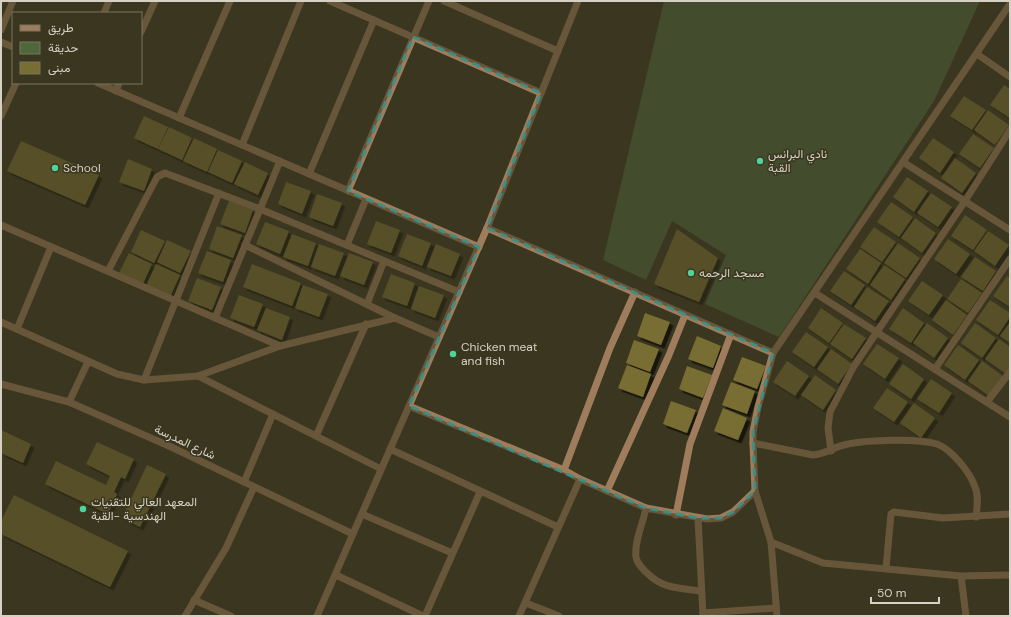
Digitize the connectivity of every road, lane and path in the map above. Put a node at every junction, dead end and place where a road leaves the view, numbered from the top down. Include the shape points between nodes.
1 (13, 1) edge
2 (109, 1) edge
3 (155, 1) edge
4 (230, 1) edge
5 (301, 1) edge
6 (330, 1) edge
7 (429, 1) edge
8 (444, 1) edge
9 (578, 1) edge
10 (1010, 4) edge
11 (104, 12) edge
12 (374, 20) junction
13 (1, 30) edge
14 (142, 30) edge
15 (413, 37) junction
16 (1, 42) edge
17 (12, 47) edge
18 (558, 51) junction
19 (977, 54) junction
20 (1010, 77) edge
21 (16, 84) edge
22 (100, 84) edge
23 (119, 84) edge
24 (116, 91) junction
25 (541, 93) junction
26 (1, 116) edge
27 (179, 118) junction
28 (1010, 130) edge
29 (242, 145) junction
30 (280, 161) junction
31 (903, 162) junction
32 (309, 174) junction
33 (348, 191) junction
34 (219, 193) junction
35 (366, 199) junction
36 (965, 201) junction
37 (260, 209) junction
38 (1, 225) edge
39 (487, 228) junction
40 (1010, 230) edge
41 (245, 245) junction
42 (347, 245) junction
43 (51, 247) junction
44 (479, 247) junction
45 (1010, 259) edge
46 (384, 261) junction
47 (108, 272) junction
48 (458, 292) junction
49 (634, 292) junction
50 (815, 293) junction
51 (174, 301) junction
52 (367, 304) junction
53 (685, 314) junction
54 (215, 318) junction
55 (394, 318) junction
56 (1, 322) edge
57 (366, 324) junction
58 (17, 328) junction
59 (875, 332) junction
60 (731, 334) junction
61 (439, 337) junction
62 (280, 346) junction
63 (773, 353) junction
64 (88, 362) junction
65 (935, 369) junction
66 (1010, 372) edge
67 (198, 376) junction
68 (144, 380) junction
69 (1, 384) edge
70 (70, 402) junction
71 (987, 402) junction
72 (409, 406) junction
73 (273, 414) junction
74 (1010, 417) edge
75 (316, 436) junction
76 (753, 443) junction
77 (390, 449) junction
78 (831, 451) junction
79 (381, 469) junction
80 (564, 470) junction
81 (580, 479) junction
82 (244, 482) junction
83 (254, 487) junction
84 (607, 490) junction
85 (755, 491) junction
86 (480, 492) junction
87 (646, 508) junction
88 (362, 514) junction
89 (1010, 514) edge
90 (676, 515) junction
91 (976, 517) junction
92 (698, 518) junction
93 (558, 527) junction
94 (353, 534) junction
95 (771, 542) junction
96 (452, 553) junction
97 (886, 568) junction
98 (336, 575) junction
99 (961, 576) junction
100 (1009, 576) edge
101 (701, 591) junction
102 (194, 600) junction
103 (526, 603) junction
104 (776, 608) junction
105 (703, 614) edge
106 (185, 616) edge
107 (231, 616) edge
108 (316, 616) edge
109 (424, 616) edge
110 (519, 616) edge
111 (559, 616) edge
112 (777, 616) edge
113 (966, 616) edge

1 - 13 street
2 - 11 street
3 - 14 street
4 - 27 street
5 - 29 street
6 - 12 street
7 - 15 street
8 - 18 street
9 - 18 street
10 - 19 street
12 - 15 street
12 - 32 street
15 - 25 street
15 - 33 street
16 - 17 street
18 - 25 street
19 - 20 street
19 - 31 street
21 - 26 street
22 - 24 street
23 - 24 street
24 - 27 street
25 - 39 street
27 - 29 street
28 - 36 street
29 - 30 street
30 - 32 street
30 - 37 street
31 - 36 street
31 - 50 street via 869,209
32 - 33 street
33 - 35 street
34 - 37 street
34 - 47 street via 170,173 160,174
34 - 51 street
35 - 42 street
35 - 44 street
36 - 40 street
36 - 59 street
37 - 41 street
37 - 42 street
38 - 43 street
39 - 44 street
39 - 49 street
41 - 52 street
41 - 54 street
42 - 46 street
43 - 47 street
43 - 58 street
44 - 48 street
45 - 65 street
46 - 48 street
46 - 52 street
47 - 51 street
48 - 61 street
49 - 53 street
49 - 80 street
50 - 59 street
50 - 63 street
51 - 54 street
51 - 68 street
52 - 55 street
53 - 60 street
53 - 84 street
54 - 62 street
55 - 57 street
55 - 61 street
56 - 58 street
57 - 62 street
57 - 75 street
58 - 64 street
59 - 65 street
59 - 78 street via 830,412 828,428
60 - 63 street
60 - 90 street via 690,444
61 - 72 street
62 - 67 street
63 - 76 street via 758,407
64 - 68 street via 117,374
64 - 70 street
65 - 71 street
66 - 71 street
67 - 68 street
67 - 73 street
69 - 70 street, شارع المدرسة
70 - 82 street, شارع المدرسة
71 - 74 street
72 - 77 street
72 - 80 street
73 - 75 street
73 - 82 street
75 - 79 street
76 - 78 street via 813,455
76 - 85 street
77 - 79 street
77 - 86 street
78 - 91 street via 847,444 858,443 909,441 938,444 953,454 976,487
79 - 88 street
80 - 81 street
81 - 84 street
81 - 93 street
82 - 83 street, شارع المدرسة
83 - 94 street, شارع المدرسة
83 - 102 street via 226,548
84 - 87 street
85 - 92 street via 733,512 721,518
85 - 95 street
86 - 93 street
86 - 96 street
87 - 90 street
87 - 101 street via 637,546 636,557 640,567 654,580 667,586
88 - 94 street
88 - 96 street
89 - 91 street
90 - 92 street
91 - 97 street via 943,518 902,512 891,514
92 - 101 street
93 - 103 street
94 - 98 street
95 - 97 street via 823,563
95 - 104 street
96 - 109 street
97 - 99 street
98 - 108 street
98 - 109 street
99 - 100 street
99 - 113 street
101 - 105 street
102 - 106 street
102 - 107 street
103 - 110 street
103 - 111 street
104 - 105 street
104 - 112 street

